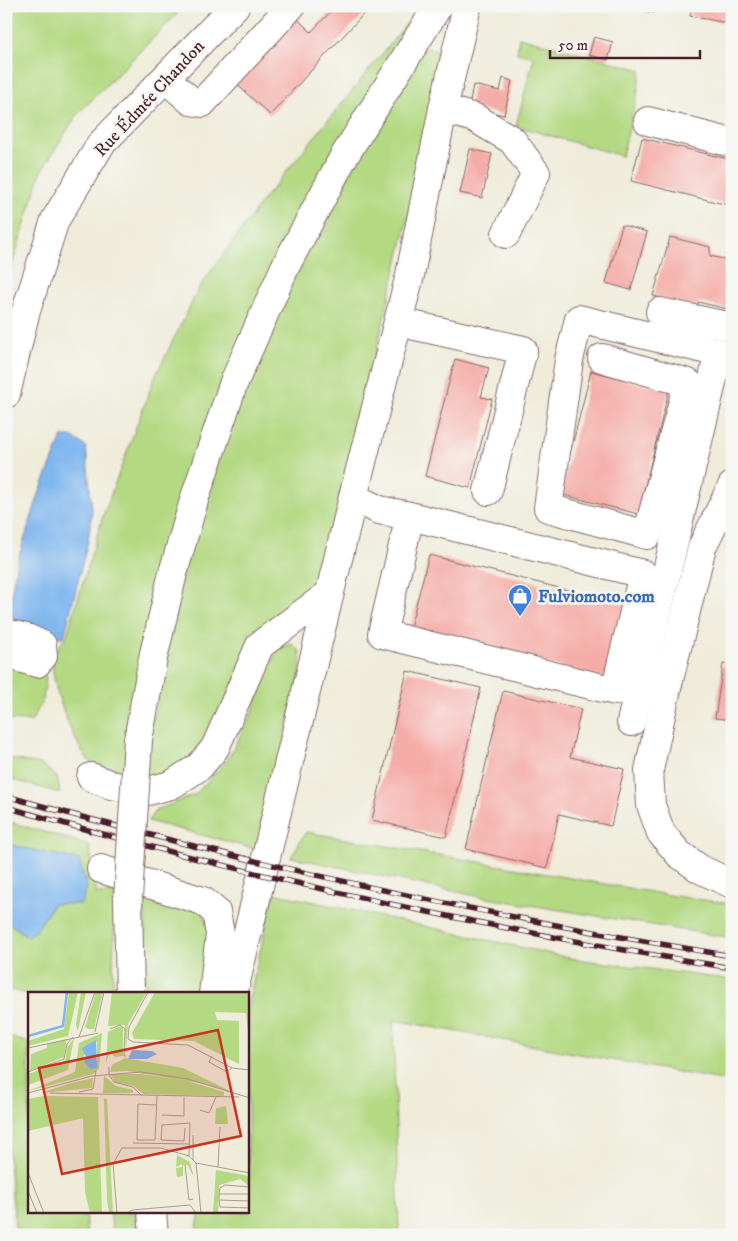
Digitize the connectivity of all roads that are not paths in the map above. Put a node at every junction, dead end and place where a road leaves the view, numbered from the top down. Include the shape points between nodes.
1 (235, 6) edge
2 (291, 6) edge
3 (438, 6) edge
4 (467, 6) edge
5 (166, 79) junction
6 (443, 109) junction
7 (648, 121) dead end
8 (732, 143) edge
9 (506, 234) dead end
10 (660, 312) dead end
11 (399, 319) junction
12 (732, 327) edge
13 (726, 354) edge
14 (602, 358) dead end
15 (6, 394) edge
16 (732, 486) edge
17 (488, 491) dead end
18 (353, 497) junction
19 (410, 516) junction
20 (330, 594) junction
21 (6, 633) edge
22 (6, 654) edge
23 (631, 722) dead end
24 (91, 777) dead end
25 (101, 869) dead end
26 (732, 884) edge
27 (130, 992) edge
28 (214, 992) edge
29 (233, 992) edge
30 (152, 1214) edge
31 (154, 1235) edge

1 - 5 street, Rue Édmée Chandon
2 - 5 street via 202,102 191,101
3 - 27 street, bridge via 343,158 286,267 234,382 195,497 153,658 138,740 128,899
4 - 6 street
5 - 15 street, Rue Édmée Chandon via 101,144 55,220 25,314
6 - 9 street via 475,118 512,140 536,173
6 - 11 street
7 - 8 street
10 - 12 street
11 - 17 street via 408,324 523,350
11 - 18 street
13 - 14 street via 578,319 548,508 647,535 688,383
13 - 23 street
16 - 26 street via 702,547 649,770 651,805 662,832 686,859
18 - 19 street via 379,510
18 - 20 street
19 - 19 street via 643,574 615,691 382,634
20 - 24 street via 260,645 215,748 199,767 171,785 148,791 111,785
20 - 29 street
21 - 22 street via 42,645 43,656 37,663
25 - 28 street via 203,901 216,912 220,934
30 - 31 street

